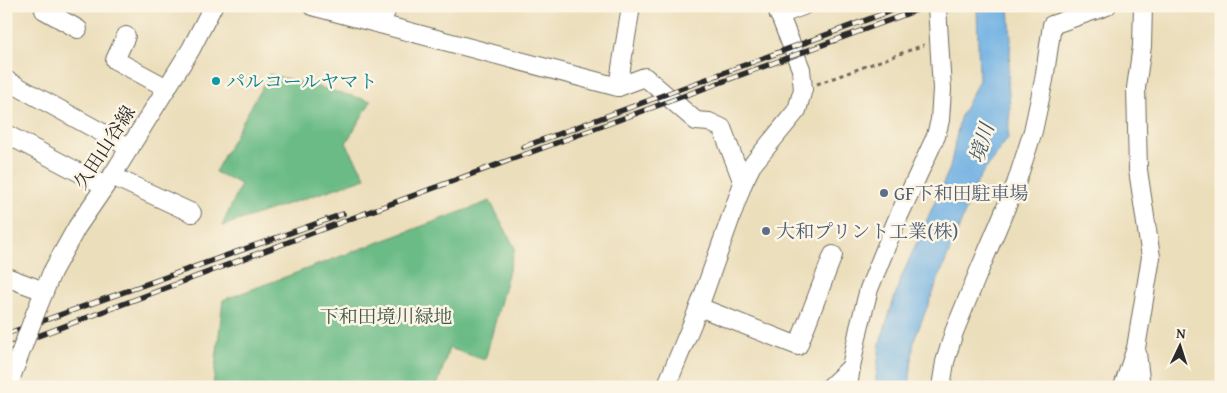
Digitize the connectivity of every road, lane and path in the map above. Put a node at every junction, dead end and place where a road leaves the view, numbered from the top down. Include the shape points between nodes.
1 (213, 6) edge
2 (312, 6) edge
3 (388, 6) edge
4 (631, 6) edge
5 (803, 6) edge
6 (936, 6) edge
7 (1107, 6) edge
8 (1142, 6) edge
9 (44, 10) dead end
10 (777, 11) edge
11 (64, 13) edge
12 (381, 24) junction
13 (78, 29) dead end
14 (126, 36) dead end
15 (939, 39) junction
16 (6, 80) edge
17 (618, 87) junction
18 (167, 88) junction
19 (803, 89) junction
20 (6, 134) edge
21 (130, 148) junction
22 (108, 181) junction
23 (742, 183) junction
24 (192, 213) dead end
25 (833, 256) dead end
26 (6, 277) edge
27 (44, 291) junction
28 (699, 307) junction
29 (1136, 348) junction
30 (851, 366) junction
31 (11, 381) edge
32 (666, 387) edge
33 (830, 387) edge
34 (848, 387) edge
35 (941, 387) edge
36 (1123, 387) edge
37 (1141, 387) edge

1 - 18 street, 久田山谷線
2 - 12 street
3 - 12 street
4 - 17 street
5 - 10 street
6 - 15 street
7 - 35 street via 1052,25 1033,131 1016,184 954,332
8 - 29 street via 1142,46 1136,88 1138,170 1151,257
9 - 11 street
10 - 19 street via 801,69
11 - 13 street
12 - 17 street
14 - 18 street via 115,60
15 - 19 path
15 - 30 street via 942,89 936,136 869,289
16 - 21 street
17 - 23 street via 645,78 696,121 722,128
18 - 21 street, 久田山谷線
19 - 23 street via 797,110 752,165
20 - 22 street
21 - 22 street, 久田山谷線
22 - 24 street
22 - 27 street, 久田山谷線 via 77,227
23 - 28 street
25 - 28 street via 798,346
26 - 27 street
27 - 31 street, 久田山谷線, bridge
28 - 32 street
29 - 36 street
29 - 37 street
30 - 33 street
30 - 34 street

